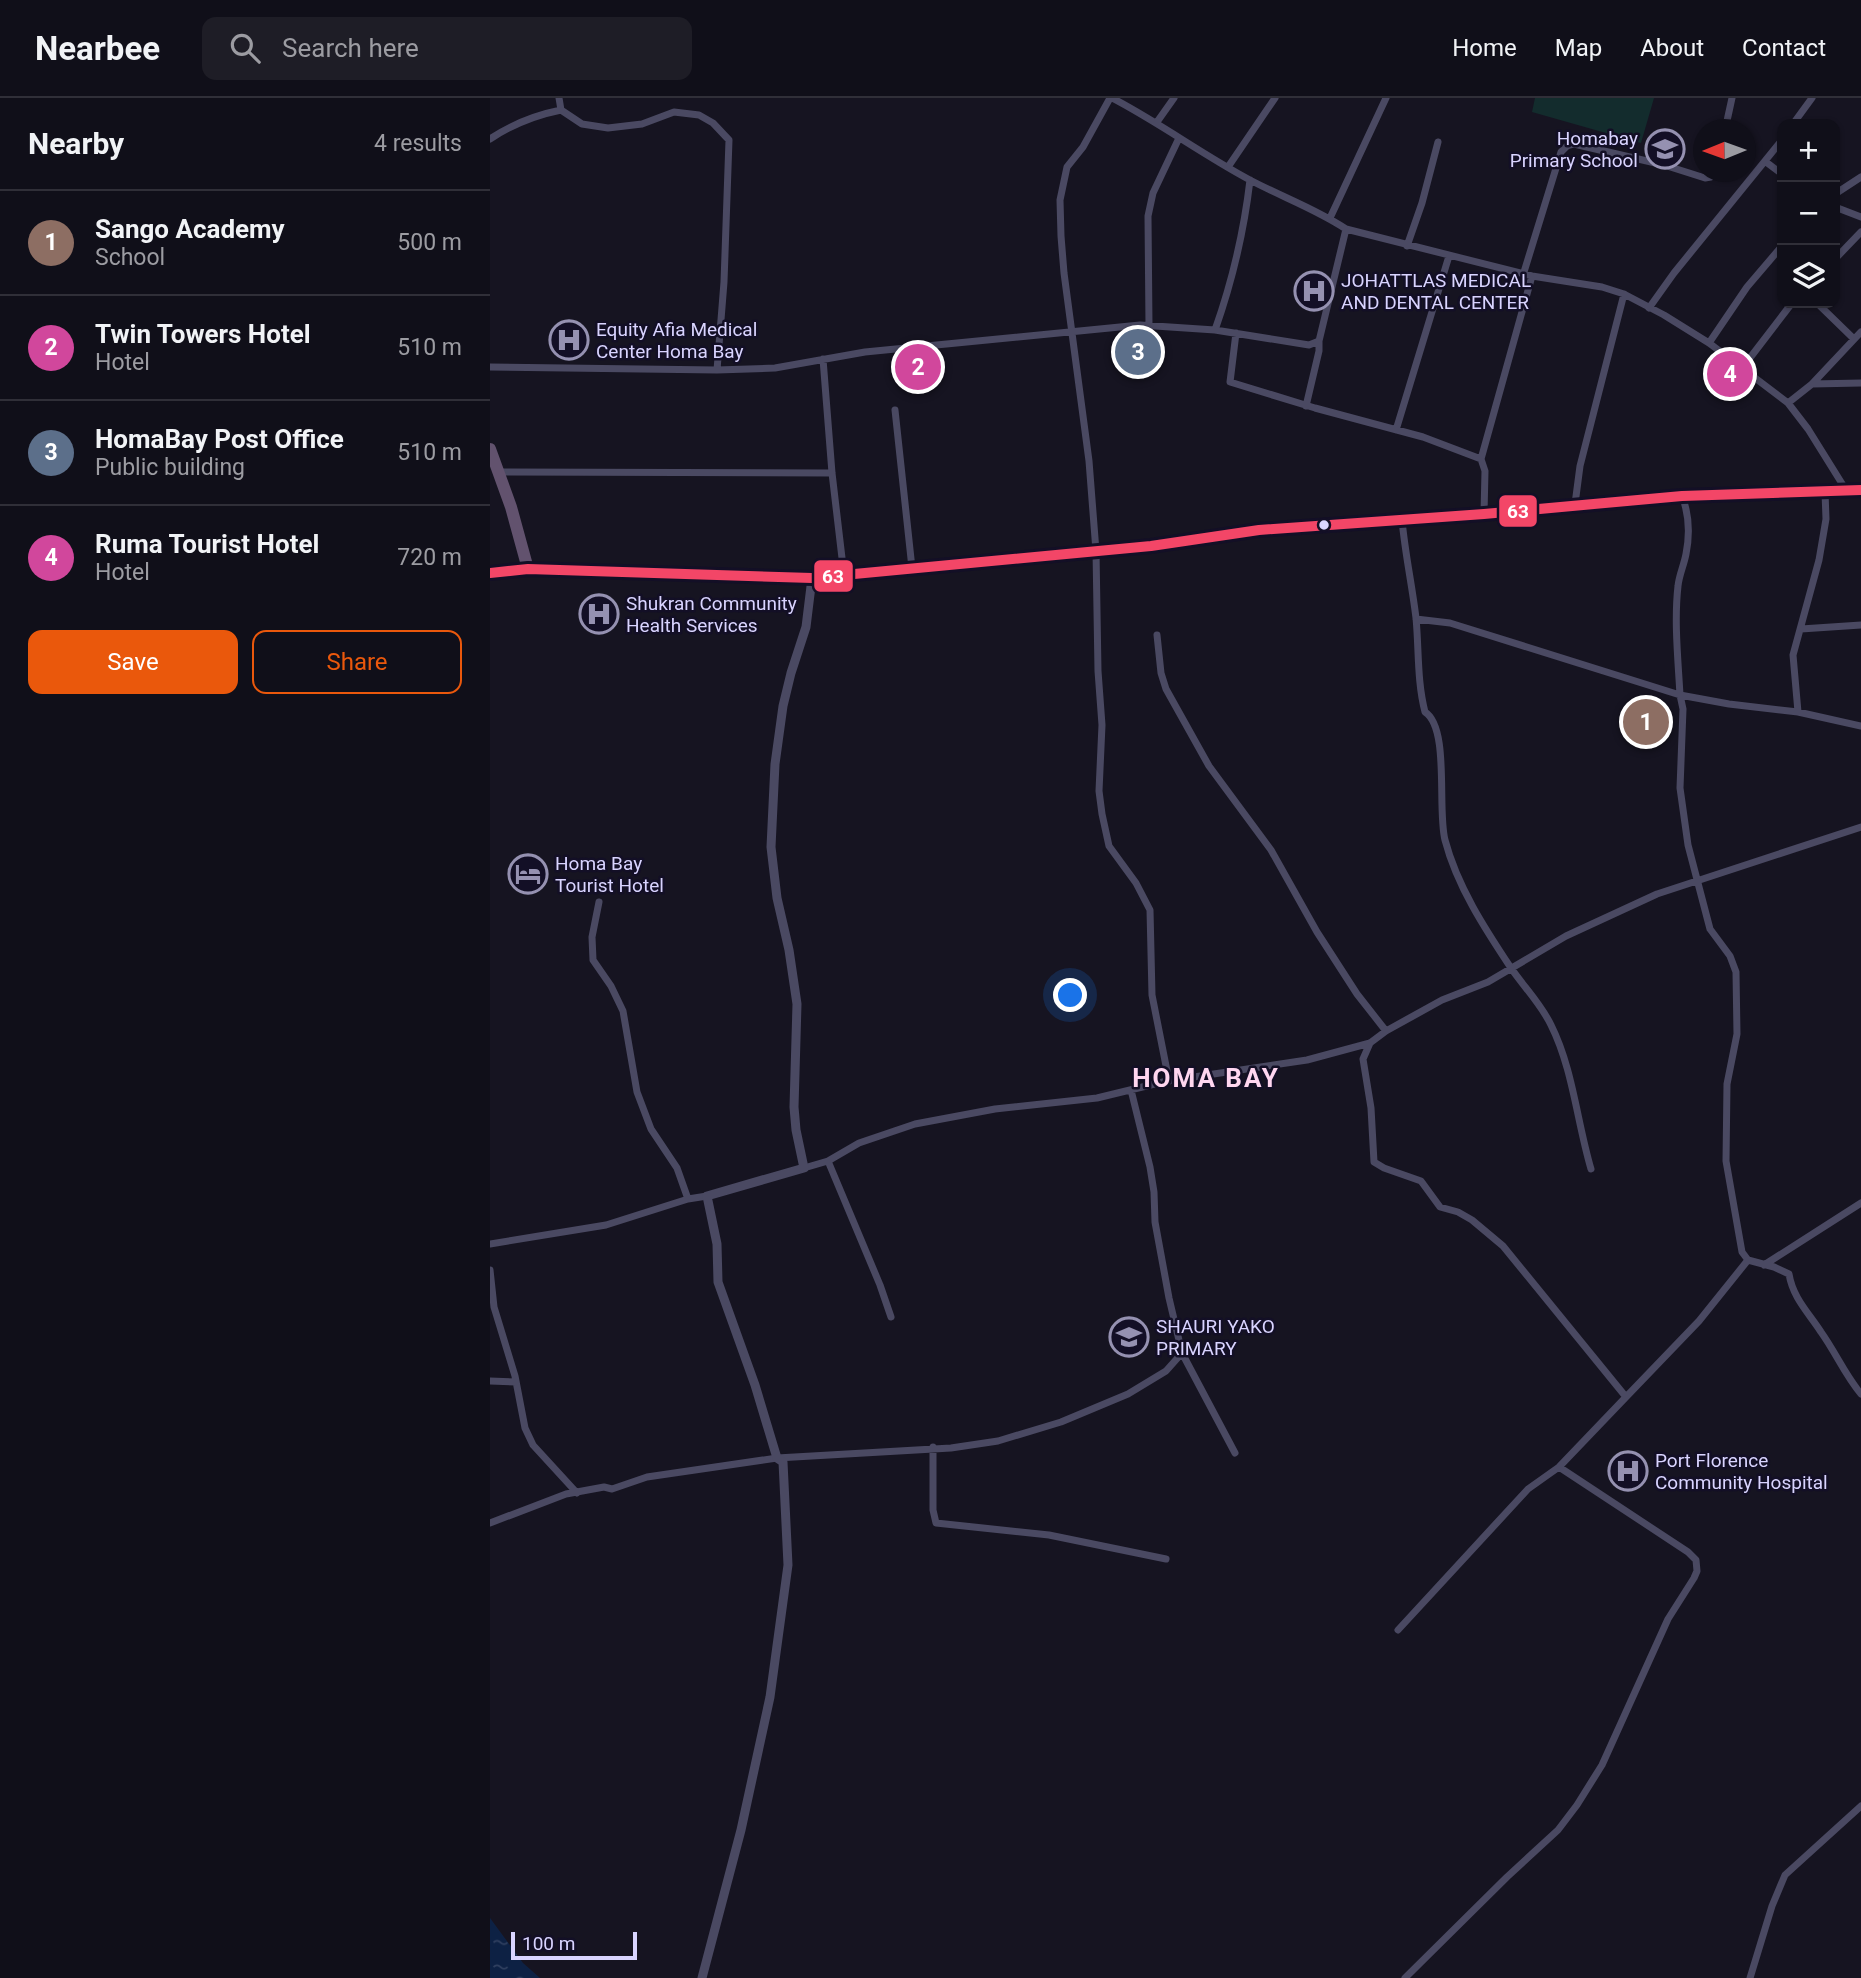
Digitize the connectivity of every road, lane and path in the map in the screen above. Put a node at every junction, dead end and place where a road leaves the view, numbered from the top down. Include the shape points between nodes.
1 (559, 98) edge
2 (1111, 98) edge
3 (1174, 98) edge
4 (1275, 98) edge
5 (1386, 98) edge
6 (1732, 98) edge
7 (1812, 98) edge
8 (561, 110) junction
9 (1727, 119) edge
10 (1797, 119) edge
11 (1157, 122) junction
12 (1179, 138) junction
13 (490, 139) edge
14 (1438, 142) dead end
15 (1777, 147) edge
16 (1766, 162) junction
17 (1228, 167) junction
18 (1777, 170) edge
19 (1693, 174) edge
20 (1861, 177) edge
21 (1250, 180) junction
22 (1840, 191) edge
23 (1840, 209) edge
24 (1861, 217) edge
25 (1330, 218) junction
26 (1346, 229) junction
27 (1861, 232) edge
28 (1408, 246) junction
29 (1777, 252) edge
30 (1840, 254) edge
31 (1449, 256) junction
32 (1524, 272) junction
33 (1532, 276) junction
34 (1624, 294) junction
35 (1650, 308) junction
36 (1788, 308) edge
37 (1822, 308) edge
38 (1149, 325) junction
39 (1214, 330) junction
40 (1072, 332) junction
41 (1861, 332) edge
42 (1236, 333) junction
43 (1854, 339) junction
44 (1319, 341) junction
45 (1709, 343) junction
46 (823, 359) junction
47 (490, 367) edge
48 (1743, 367) junction
49 (717, 370) junction
50 (1861, 383) edge
51 (1812, 384) junction
52 (1788, 402) junction
53 (1306, 406) junction
54 (895, 410) dead end
55 (1396, 430) junction
56 (490, 449) edge
57 (1480, 459) junction
58 (499, 472) junction
59 (832, 473) junction
60 (1846, 490) junction
61 (1861, 490) edge
62 (1825, 492) junction
63 (1682, 495) junction
64 (1575, 504) junction
65 (1484, 514) junction
66 (1402, 520) junction
67 (1096, 551) junction
68 (912, 568) junction
69 (528, 569) junction
70 (490, 573) edge
71 (844, 575) junction
72 (811, 578) junction
73 (1416, 619) junction
74 (1861, 625) edge
75 (1801, 629) junction
76 (1157, 635) dead end
77 (1680, 695) junction
78 (1798, 712) junction
79 (1861, 726) edge
80 (1861, 827) edge
81 (1697, 879) junction
82 (598, 902) dead end
83 (1512, 969) junction
84 (1386, 1031) junction
85 (1370, 1043) junction
86 (1167, 1081) junction
87 (1131, 1090) junction
88 (828, 1161) junction
89 (804, 1168) junction
90 (1591, 1169) dead end
91 (707, 1196) junction
92 (688, 1199) junction
93 (1861, 1203) edge
94 (490, 1244) edge
95 (1748, 1260) junction
96 (1764, 1265) junction
97 (490, 1270) edge
98 (891, 1317) dead end
99 (1182, 1353) junction
100 (490, 1381) edge
101 (516, 1382) junction
102 (1861, 1394) edge
103 (1626, 1397) junction
104 (933, 1447) junction
105 (1235, 1453) dead end
106 (777, 1458) junction
107 (1559, 1467) junction
108 (577, 1493) junction
109 (490, 1523) edge
110 (1166, 1559) dead end
111 (1398, 1630) dead end
112 (1861, 1806) edge
113 (702, 1978) edge
114 (1405, 1978) edge
115 (1750, 1978) edge

1 - 8 street
2 - 11 street
2 - 40 street via 1067,167 1060,200
3 - 11 street
4 - 17 street
5 - 25 street
6 - 9 street
7 - 10 street
8 - 13 street
8 - 49 street via 582,124 608,128 642,124 674,112 699,115 729,140
11 - 12 street
12 - 17 street
12 - 38 street via 1157,181 1148,216
14 - 28 street
15 - 16 street
16 - 18 street
16 - 35 street
17 - 21 street
19 - 32 street via 1567,146
20 - 22 street
21 - 25 street
21 - 39 street via 1226,299
23 - 24 street
25 - 26 street
26 - 28 street
26 - 44 street
27 - 30 street
28 - 31 street
29 - 45 street via 1746,287
31 - 32 street
31 - 55 street
32 - 33 street
33 - 34 street
33 - 57 street
34 - 35 street
34 - 64 street via 1580,466
35 - 45 street
36 - 48 street
37 - 43 street
38 - 39 street
38 - 40 street
39 - 42 street
40 - 46 street
40 - 67 street
41 - 43 street
42 - 44 street via 1309,345
42 - 53 street via 1230,382
43 - 51 street
44 - 53 street
45 - 48 street
46 - 49 street via 775,368
46 - 59 street
47 - 49 street
48 - 52 street
50 - 51 street
51 - 52 street
52 - 60 street
53 - 55 street
54 - 68 street
55 - 57 street
56 - 58 highway
57 - 65 street via 1486,471
58 - 59 street
58 - 69 highway
59 - 71 street
60 - 61 highway
60 - 62 highway
62 - 63 highway
62 - 75 street via 1819,559
63 - 64 highway
63 - 77 street via 1688,532 1678,591
64 - 65 highway
65 - 66 highway
66 - 67 highway via 1244,531
66 - 73 street
67 - 68 highway
67 - 86 street via 1102,814 1109,846 1150,910 1152,995
68 - 71 highway
69 - 70 street
69 - 72 highway
71 - 72 highway
72 - 89 street via 806,626 783,706 771,847 797,1004 794,1107
73 - 77 street via 1450,623
73 - 83 street via 1420,691 1439,738 1444,839 1472,906
74 - 75 street
75 - 78 street via 1793,655
76 - 84 street via 1166,689 1203,754 1271,850 1317,932
77 - 78 street
77 - 81 street via 1680,788
78 - 79 street
80 - 81 street
81 - 83 street via 1577,931
81 - 95 street via 1710,929 1736,972 1737,1034 1727,1084 1726,1161 1742,1252
82 - 92 street via 593,960 623,1011 637,1092
83 - 84 street
83 - 90 street via 1544,1013 1561,1047
84 - 85 street
85 - 86 street via 1307,1059
85 - 103 street via 1363,1059 1374,1162 1421,1181 1440,1207 1472,1220 1503,1246
86 - 87 street
87 - 88 street via 915,1124 859,1143
87 - 99 street via 1150,1167 1155,1222
88 - 89 street
88 - 98 street
89 - 91 street
91 - 92 street
91 - 106 street via 717,1244 718,1282
92 - 94 street via 606,1225
93 - 96 street
95 - 96 street
95 - 103 street via 1699,1321
96 - 102 street via 1789,1274 1805,1311
97 - 101 street via 494,1307
99 - 104 street via 1166,1371 1128,1394 1061,1422 998,1441
99 - 105 street
100 - 101 street
101 - 108 street via 533,1445
103 - 107 street
104 - 106 street
104 - 110 street via 936,1522 1049,1535
106 - 108 street via 647,1477 612,1489
106 - 113 street via 783,1462 788,1565 770,1697
107 - 111 street via 1528,1489
107 - 114 street via 1688,1552 1696,1560 1697,1571 1668,1619 1602,1765 1577,1805 1558,1830
108 - 109 street
112 - 115 street via 1785,1875

